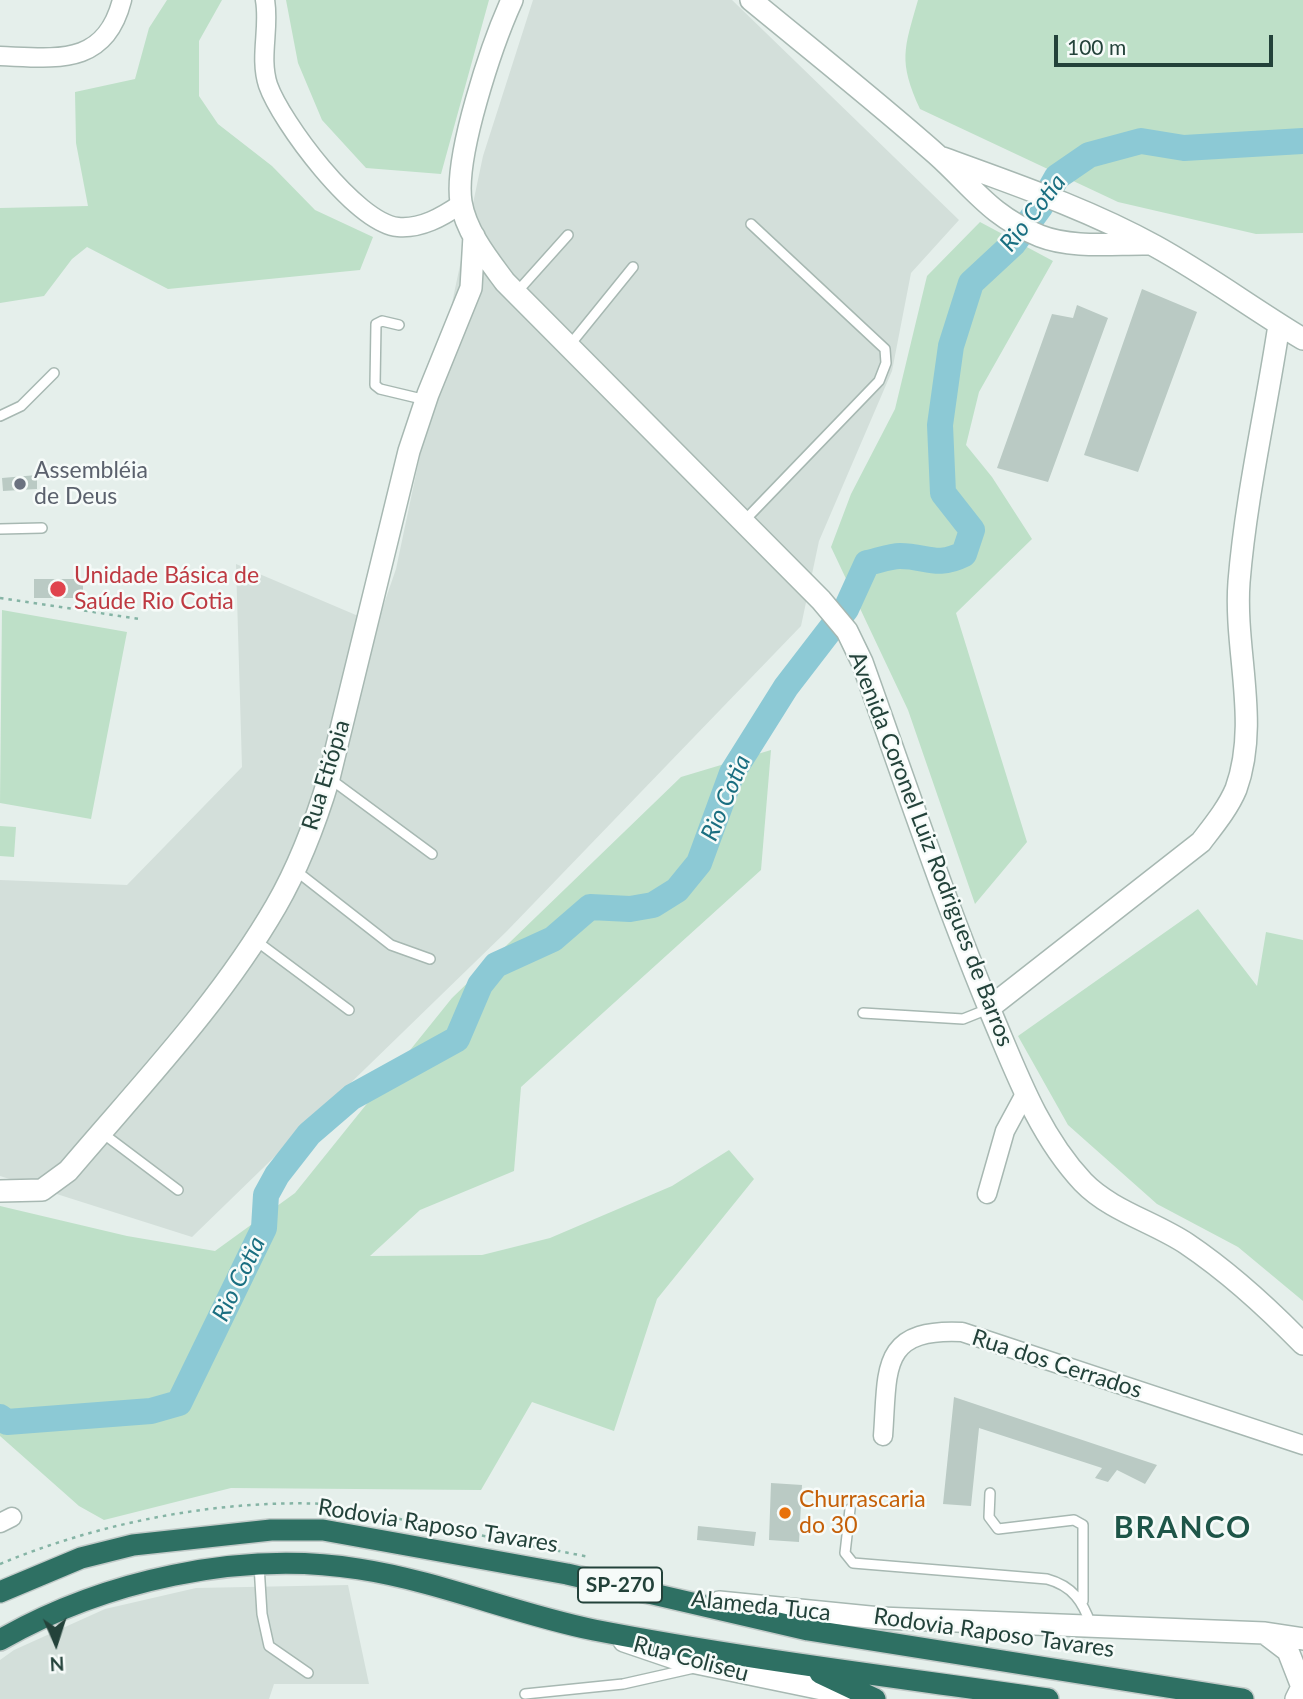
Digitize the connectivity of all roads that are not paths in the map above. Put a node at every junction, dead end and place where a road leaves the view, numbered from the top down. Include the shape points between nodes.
1 (122, 0) edge
2 (265, 0) edge
3 (512, 0) edge
4 (751, 0) edge
5 (0, 56) edge
6 (938, 156) junction
7 (461, 204) junction
8 (751, 224) dead end
9 (568, 235) dead end
10 (474, 236) junction
11 (1152, 244) junction
12 (633, 268) dead end
13 (511, 287) junction
14 (471, 288) junction
15 (400, 325) dead end
16 (1279, 325) junction
17 (1303, 339) edge
18 (569, 346) junction
19 (54, 373) dead end
20 (426, 400) junction
21 (0, 416) edge
22 (743, 522) junction
23 (42, 528) dead end
24 (0, 529) edge
25 (330, 778) junction
26 (432, 854) dead end
27 (293, 868) junction
28 (254, 939) junction
29 (430, 958) dead end
30 (989, 1008) junction
31 (349, 1010) dead end
32 (863, 1013) dead end
33 (1026, 1094) junction
34 (101, 1132) junction
35 (178, 1190) dead end
36 (0, 1192) edge
37 (987, 1194) dead end
38 (1303, 1345) edge
39 (883, 1436) dead end
40 (1303, 1445) edge
41 (990, 1493) dead end
42 (850, 1509) dead end
43 (81, 1558) junction
44 (259, 1565) junction
45 (0, 1580) edge
46 (0, 1592) edge
47 (680, 1598) junction
48 (1083, 1601) junction
49 (1091, 1627) junction
50 (592, 1629) junction
51 (1265, 1633) junction
52 (1303, 1639) edge
53 (0, 1640) edge
54 (802, 1664) junction
55 (706, 1666) junction
56 (308, 1674) dead end
57 (1300, 1690) edge
58 (525, 1694) dead end
59 (874, 1699) edge
60 (1048, 1699) edge
61 (1243, 1699) edge

1 - 5 street via 107,37 83,54
2 - 7 street via 268,84 291,130 339,187 377,219 396,227 441,218
3 - 7 street via 493,44 479,96 461,169
4 - 6 street
6 - 11 street via 1026,188
6 - 11 street via 982,202 1040,236 1072,242
7 - 10 street, Avenida Coronel Luiz Rodrigues de Barros
8 - 22 lane via 885,349 886,363 879,381
9 - 13 lane
10 - 13 street, Avenida Coronel Luiz Rodrigues de Barros
10 - 14 street, Rua Etiópia
11 - 16 street via 1225,286
12 - 18 lane
13 - 14 street via 489,281
13 - 18 street, Avenida Coronel Luiz Rodrigues de Barros
14 - 20 street, Rua Etiópia
15 - 20 lane via 376,324 375,385
16 - 17 street
16 - 30 street via 1239,585 1238,639 1247,711 1236,788 1201,842
18 - 22 street, Avenida Coronel Luiz Rodrigues de Barros
19 - 21 lane via 21,406
20 - 25 street, Rua Etiópia via 409,451
22 - 30 street, Avenida Coronel Luiz Rodrigues de Barros via 847,631
23 - 24 lane
25 - 26 lane
25 - 27 street, Rua Etiópia
27 - 28 street, Rua Etiópia
27 - 29 lane via 391,945
28 - 31 lane
28 - 34 street, Rua Etiópia via 211,1001
30 - 32 lane via 964,1019
30 - 33 street, Avenida Coronel Luiz Rodrigues de Barros
33 - 37 street via 1005,1130
33 - 38 street, Avenida Coronel Luiz Rodrigues de Barros via 1062,1158 1085,1184 1186,1243 1257,1297
34 - 35 lane
34 - 36 street, Rua Etiópia via 68,1171 42,1190
39 - 40 street, Rua dos Cerrados via 894,1355 906,1339 934,1331 962,1332
41 - 48 lane via 989,1517 998,1529 1074,1520 1083,1525
42 - 48 lane via 845,1553 853,1563 1047,1579
43 - 45 highway
43 - 46 highway, Rodovia Raposo Tavares / SP-270
43 - 47 highway, Rodovia Raposo Tavares / SP-270 via 133,1545 271,1530 323,1530
44 - 50 highway, SP-270 via 293,1562 361,1569
44 - 53 highway, SP-270 via 100,1593 38,1618
44 - 56 lane via 269,1646
47 - 49 street, Alameda Tuca via 880,1618
47 - 61 highway, Rodovia Raposo Tavares / SP-270 via 821,1633
48 - 49 lane
49 - 51 street, Alameda Tuca
50 - 54 highway, SP-270
50 - 55 street, Rua Coliseu via 645,1650
51 - 52 street, Alameda Tuca
51 - 57 street via 1288,1651
54 - 59 highway
54 - 60 highway, SP-270
55 - 58 lane via 623,1684
55 - 59 street, Rua Coliseu

